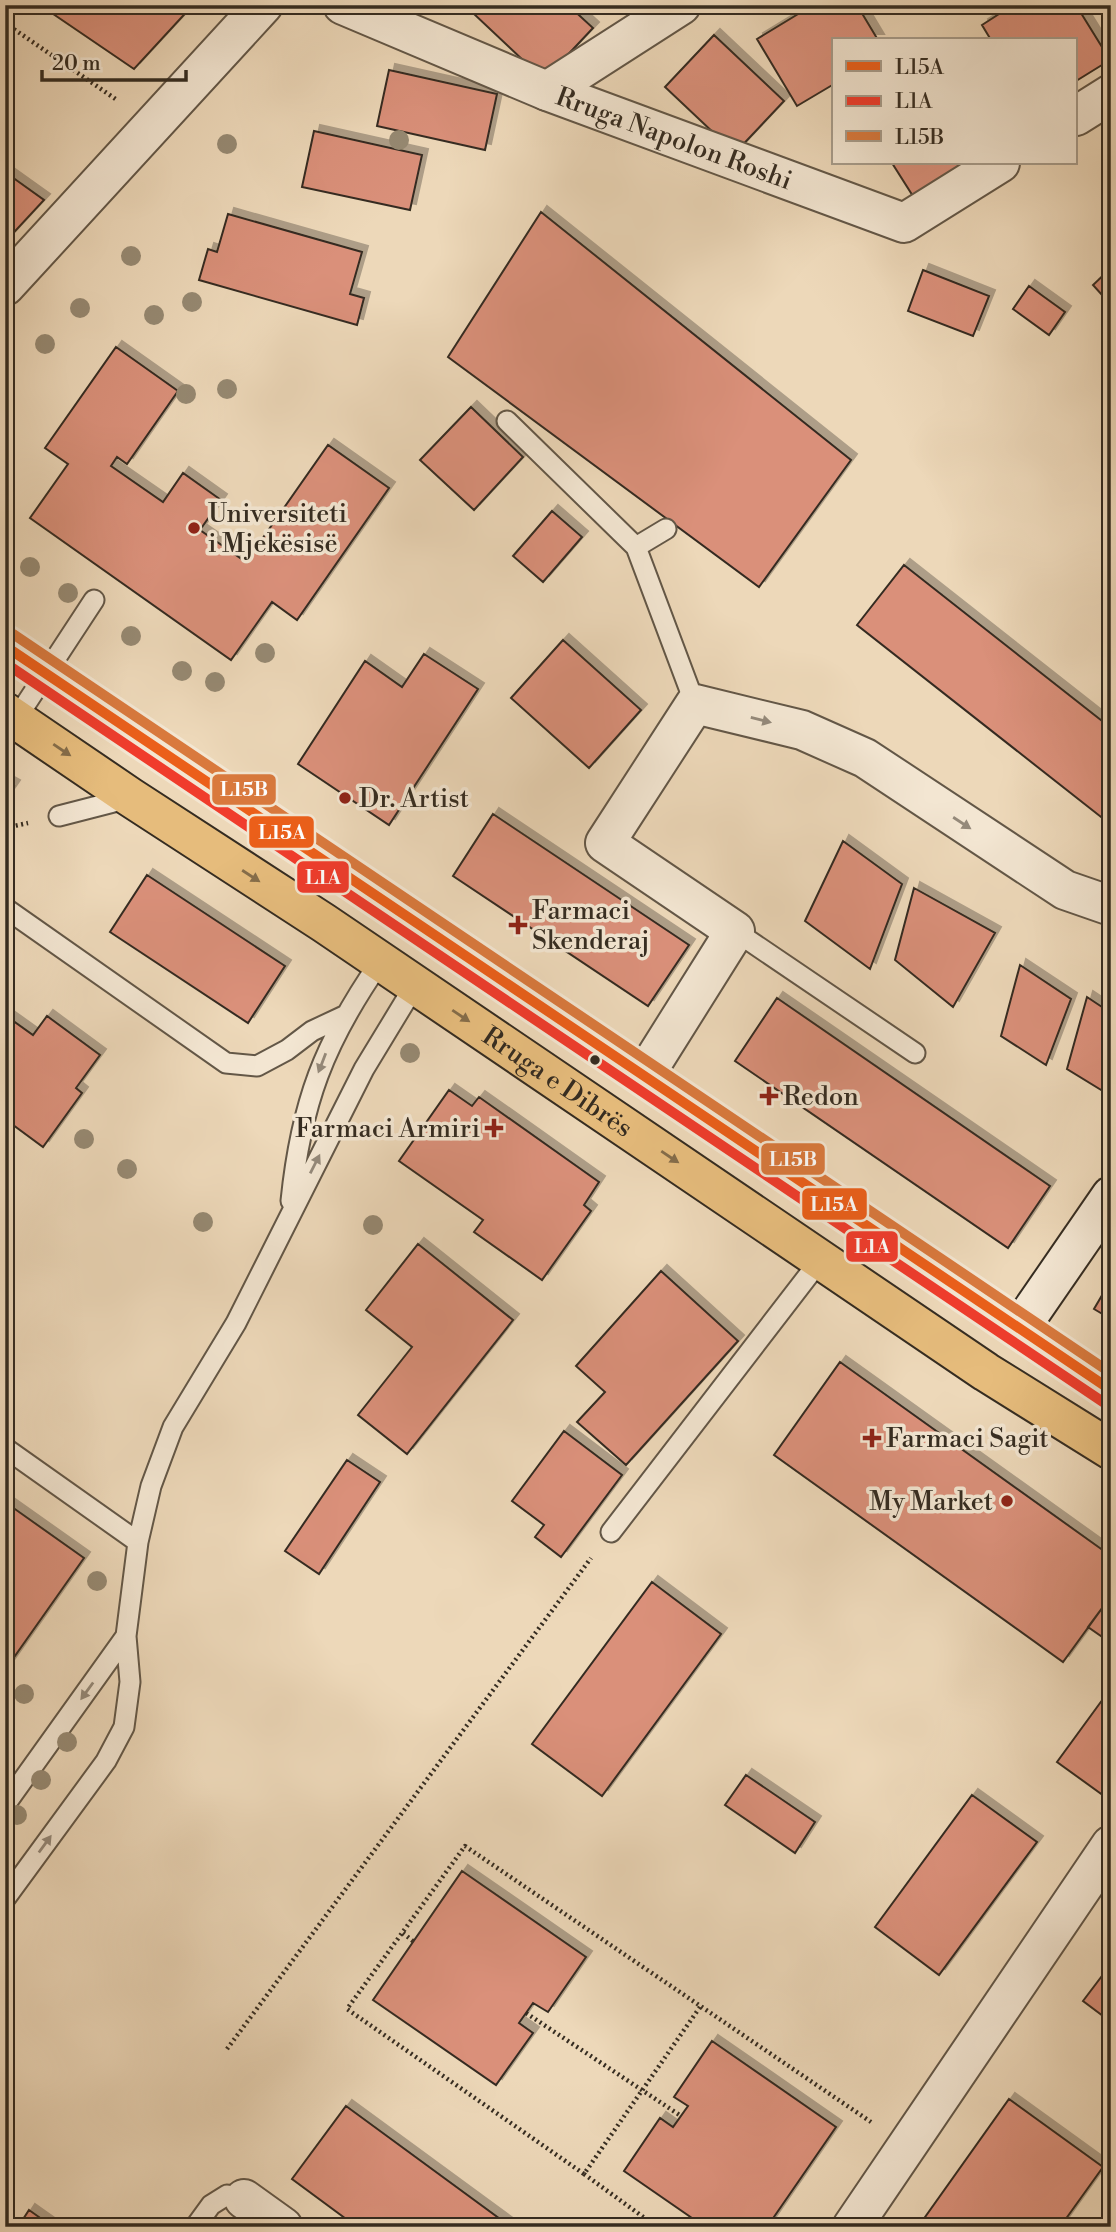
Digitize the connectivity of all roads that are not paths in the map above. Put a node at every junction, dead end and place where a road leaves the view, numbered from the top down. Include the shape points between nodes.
1 (263, 5) edge
2 (343, 5) edge
3 (681, 5) edge
4 (547, 91) junction
5 (1111, 94) edge
6 (1078, 115) edge
7 (998, 164) edge
8 (5, 286) edge
9 (507, 421) dead end
10 (666, 529) dead end
11 (636, 547) junction
12 (94, 600) dead end
13 (5, 646) edge
14 (46, 674) junction
15 (695, 704) junction
16 (10, 716) edge
17 (130, 797) junction
18 (59, 816) dead end
19 (1111, 906) edge
20 (5, 908) edge
21 (736, 932) junction
22 (380, 962) junction
23 (415, 985) junction
24 (344, 1016) junction
25 (915, 1053) dead end
26 (644, 1076) junction
27 (1111, 1196) edge
28 (290, 1212) junction
29 (821, 1259) junction
30 (1020, 1328) junction
31 (1111, 1390) edge
32 (5, 1448) edge
33 (1111, 1450) edge
34 (611, 1532) road end
35 (138, 1542) junction
36 (126, 1636) junction
37 (5, 1805) edge
38 (1111, 1844) edge
39 (5, 1899) edge
40 (244, 2199) joint
41 (195, 2227) edge
42 (283, 2227) edge
43 (852, 2227) edge

1 - 8 street
2 - 4 street, Rruga Napolon Roshi
3 - 4 street
4 - 7 street, Rruga Napolon Roshi via 904,223
5 - 6 street
9 - 11 lane
10 - 11 lane
11 - 15 lane
12 - 14 lane
13 - 14 main road, Rruga e Dibrës
14 - 16 lane
14 - 26 main road, Rruga e Dibrës
15 -> 19 street via 802,730 864,758 1065,890
15 - 21 street via 605,843
16 -> 17 main road, Rruga e Dibrës
17 - 18 lane
17 -> 22 main road, Rruga e Dibrës
20 - 24 lane via 226,1063 257,1066
21 - 25 lane
21 - 26 street, Rruga e Dibrës
22 - 23 main road, Rruga e Dibrës
22 - 24 lane
28 -> 23 lane via 364,1069
23 -> 29 main road, Rruga e Dibrës
24 -> 28 lane via 308,1099 296,1151
26 - 30 main road, Rruga e Dibrës
27 - 30 street
28 - 35 lane via 236,1323 173,1427 150,1486
29 - 33 main road, Rruga e Dibrës via 986,1372
29 - 34 lane
30 - 31 main road, Rruga e Dibrës
32 - 35 lane
35 - 36 lane
36 -> 37 lane
39 -> 36 lane via 106,1761 124,1727 130,1682
38 - 43 street
40 - 41 lane via 227,2195 211,2204
40 - 42 street

